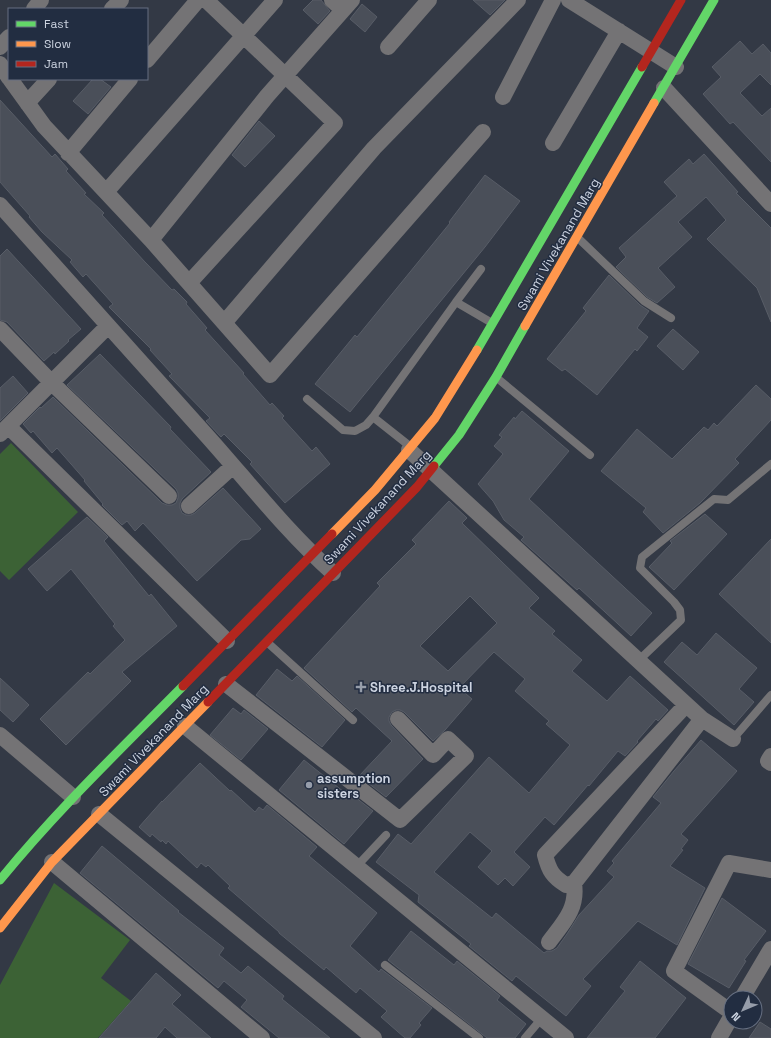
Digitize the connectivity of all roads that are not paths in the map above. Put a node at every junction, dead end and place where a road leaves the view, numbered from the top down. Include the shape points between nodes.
1 (41, 0) edge
2 (121, 0) edge
3 (198, 0) edge
4 (206, 0) edge
5 (275, 0) edge
6 (429, 0) edge
7 (518, 0) edge
8 (554, 0) edge
9 (569, 0) edge
10 (681, 0) edge
11 (714, 0) edge
12 (342, 3) edge
13 (35, 8) edge
14 (113, 8) edge
15 (618, 31) junction
16 (244, 36) junction
17 (8, 38) edge
18 (0, 47) edge
19 (388, 47) dead end
20 (650, 51) junction
21 (148, 59) edge
22 (0, 64) edge
23 (676, 67) junction
24 (285, 76) junction
25 (8, 77) edge
26 (10, 80) edge
27 (48, 80) edge
28 (129, 80) edge
29 (664, 88) junction
30 (503, 97) dead end
31 (27, 103) junction
32 (483, 132) dead end
33 (553, 143) dead end
34 (68, 152) junction
35 (106, 192) junction
36 (771, 204) edge
37 (0, 205) edge
38 (577, 237) junction
39 (151, 240) junction
40 (481, 268) dead end
41 (189, 283) junction
42 (456, 302) junction
43 (671, 318) dead end
44 (224, 323) junction
45 (492, 323) junction
46 (108, 326) junction
47 (0, 329) edge
48 (496, 377) junction
49 (52, 383) junction
50 (307, 399) dead end
51 (373, 417) junction
52 (4, 430) edge
53 (410, 448) junction
54 (590, 455) dead end
55 (771, 464) edge
56 (233, 466) junction
57 (431, 470) junction
58 (169, 496) dead end
59 (189, 506) dead end
60 (312, 554) junction
61 (333, 573) junction
62 (227, 641) junction
63 (267, 642) junction
64 (638, 661) junction
65 (226, 684) junction
66 (771, 695) edge
67 (686, 705) junction
68 (398, 719) dead end
69 (702, 719) junction
70 (352, 720) dead end
71 (185, 726) junction
72 (0, 735) edge
73 (733, 739) joint
74 (771, 756) edge
75 (771, 763) edge
76 (72, 797) junction
77 (99, 814) junction
78 (386, 835) dead end
79 (52, 862) junction
80 (356, 867) junction
81 (771, 870) edge
82 (0, 880) edge
83 (574, 883) junction
84 (0, 928) edge
85 (549, 942) dead end
86 (771, 949) edge
87 (385, 965) dead end
88 (747, 990) edge
89 (723, 1006) edge
90 (542, 1018) junction
91 (262, 1038) edge
92 (374, 1038) edge
93 (479, 1038) edge
94 (525, 1038) edge
95 (566, 1038) edge

1 - 13 street
2 - 14 street
3 - 21 street
4 - 16 street
5 - 16 street
6 - 19 street
7 - 44 street via 374,148
8 - 30 street
9 - 15 street
10 - 20 main road, Swami Vivekanand Marg
11 - 23 main road, Swami Vivekanand Marg
12 - 24 street
15 - 20 street
15 - 33 street
16 - 24 street
16 - 35 street
17 - 18 street
20 - 23 street
20 - 45 main road, Swami Vivekanand Marg
22 - 25 street
23 - 29 main road, Swami Vivekanand Marg
24 - 39 street
24 - 41 street via 335,124
26 - 31 street
27 - 31 street
28 - 34 street
29 - 36 street
29 - 38 main road, Swami Vivekanand Marg
31 - 34 street
32 - 44 street via 270,375
34 - 35 street
35 - 39 street
37 - 46 street
38 - 43 lane via 644,301
38 - 48 main road, Swami Vivekanand Marg
39 - 41 street
40 - 42 lane
41 - 44 street
42 - 45 lane
42 - 51 lane
45 - 53 main road, Swami Vivekanand Marg via 435,418
46 - 49 street
46 - 56 street
47 - 49 street
48 - 54 lane
48 - 57 main road, Swami Vivekanand Marg via 459,435
49 - 52 street
49 - 58 street
50 - 51 lane via 343,430 355,431 366,425
51 - 53 lane
52 - 62 street
53 - 57 street
53 - 60 main road, Swami Vivekanand Marg via 375,490
55 - 64 lane via 728,500 714,499 642,557 640,568 674,602 680,610 681,620
56 - 59 street
56 - 60 street
57 - 61 main road, Swami Vivekanand Marg
57 - 64 street
60 - 61 street
60 - 62 main road, Swami Vivekanand Marg
61 - 63 main road, Swami Vivekanand Marg
62 - 76 main road, Swami Vivekanand Marg
63 - 65 main road, Swami Vivekanand Marg
63 - 70 lane
64 - 67 street
65 - 68 street via 400,820 466,756 448,739 433,755
65 - 71 main road, Swami Vivekanand Marg
66 - 73 lane
67 - 69 street
67 - 83 street via 545,856 548,868 555,878 566,885
69 - 73 street
69 - 83 street
71 - 77 main road, Swami Vivekanand Marg
71 - 80 street
72 - 76 street
74 - 75 street via 768,761
76 - 82 main road, Swami Vivekanand Marg
77 - 79 main road, Swami Vivekanand Marg
77 - 92 street
78 - 80 lane
79 - 84 main road, Swami Vivekanand Marg
79 - 91 street
80 - 90 street
81 - 89 street via 729,864 674,971
83 - 85 street via 576,894 573,907
86 - 88 street
87 - 93 lane
90 - 94 lane
90 - 95 street

